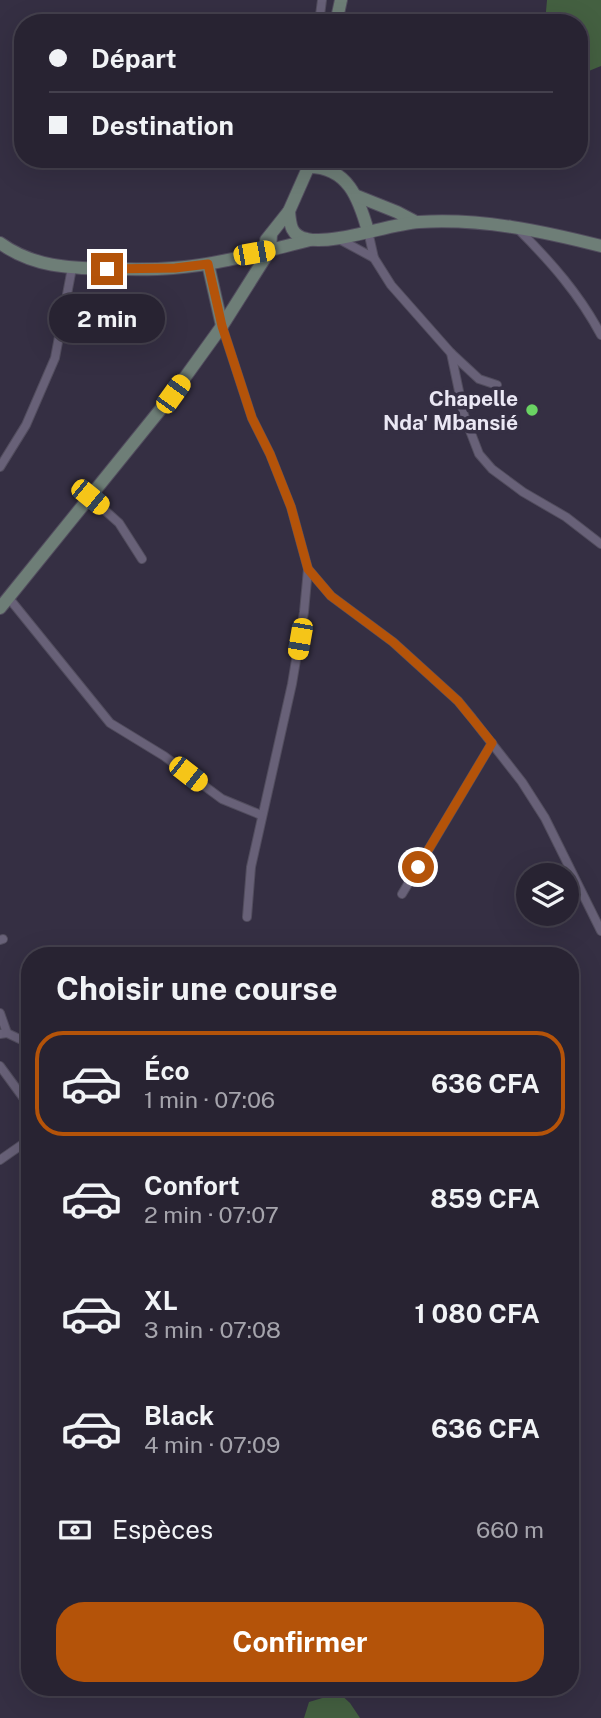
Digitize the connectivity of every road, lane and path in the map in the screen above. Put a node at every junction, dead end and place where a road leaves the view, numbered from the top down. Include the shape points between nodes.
1 (309, 168) edge
2 (322, 168) edge
3 (337, 168) edge
4 (342, 177) junction
5 (357, 196) junction
6 (289, 211) junction
7 (417, 222) junction
8 (517, 228) junction
9 (368, 231) junction
10 (271, 234) junction
11 (336, 237) junction
12 (310, 240) junction
13 (0, 243) edge
14 (601, 246) edge
15 (270, 250) junction
16 (254, 253) junction
17 (374, 258) junction
18 (208, 264) junction
19 (72, 268) junction
20 (222, 326) junction
21 (601, 335) edge
22 (451, 353) junction
23 (497, 385) dead end
24 (0, 467) edge
25 (90, 497) junction
26 (601, 544) edge
27 (142, 559) dead end
28 (308, 569) junction
29 (4, 602) edge
30 (492, 743) junction
31 (261, 815) junction
32 (402, 894) dead end
33 (247, 917) dead end
34 (601, 931) edge
35 (0, 1013) edge
36 (4, 1033) edge
37 (21, 1040) edge
38 (0, 1066) edge
39 (21, 1095) edge
40 (21, 1145) edge
41 (0, 1160) edge

1 - 6 street
2 - 4 street
3 - 4 street
4 - 5 street
5 - 7 street
5 - 9 street
6 - 10 street
6 - 12 street via 293,232
7 - 8 street
7 - 9 street
8 - 14 street
8 - 21 street via 570,285
9 - 11 street
9 - 17 street
10 - 15 street
10 - 16 street
11 - 12 street
11 - 17 street
12 - 15 street
13 - 19 street via 46,265
15 - 16 street
15 - 20 street
16 - 18 street
17 - 22 street via 400,296
18 - 19 street
18 - 20 street
19 - 24 street via 55,358 26,425
20 - 25 street
20 - 28 street via 252,418 291,507
22 - 23 street via 479,379
22 - 26 street via 464,415 479,454 523,492
25 - 27 street via 119,523
25 - 29 street
28 - 30 street via 331,596 393,642 450,694
28 - 31 street via 292,684
29 - 31 street via 110,723 222,799
30 - 32 street
30 - 34 street via 545,818
31 - 33 street
35 - 36 street
36 - 37 street
38 - 39 street
40 - 41 street

